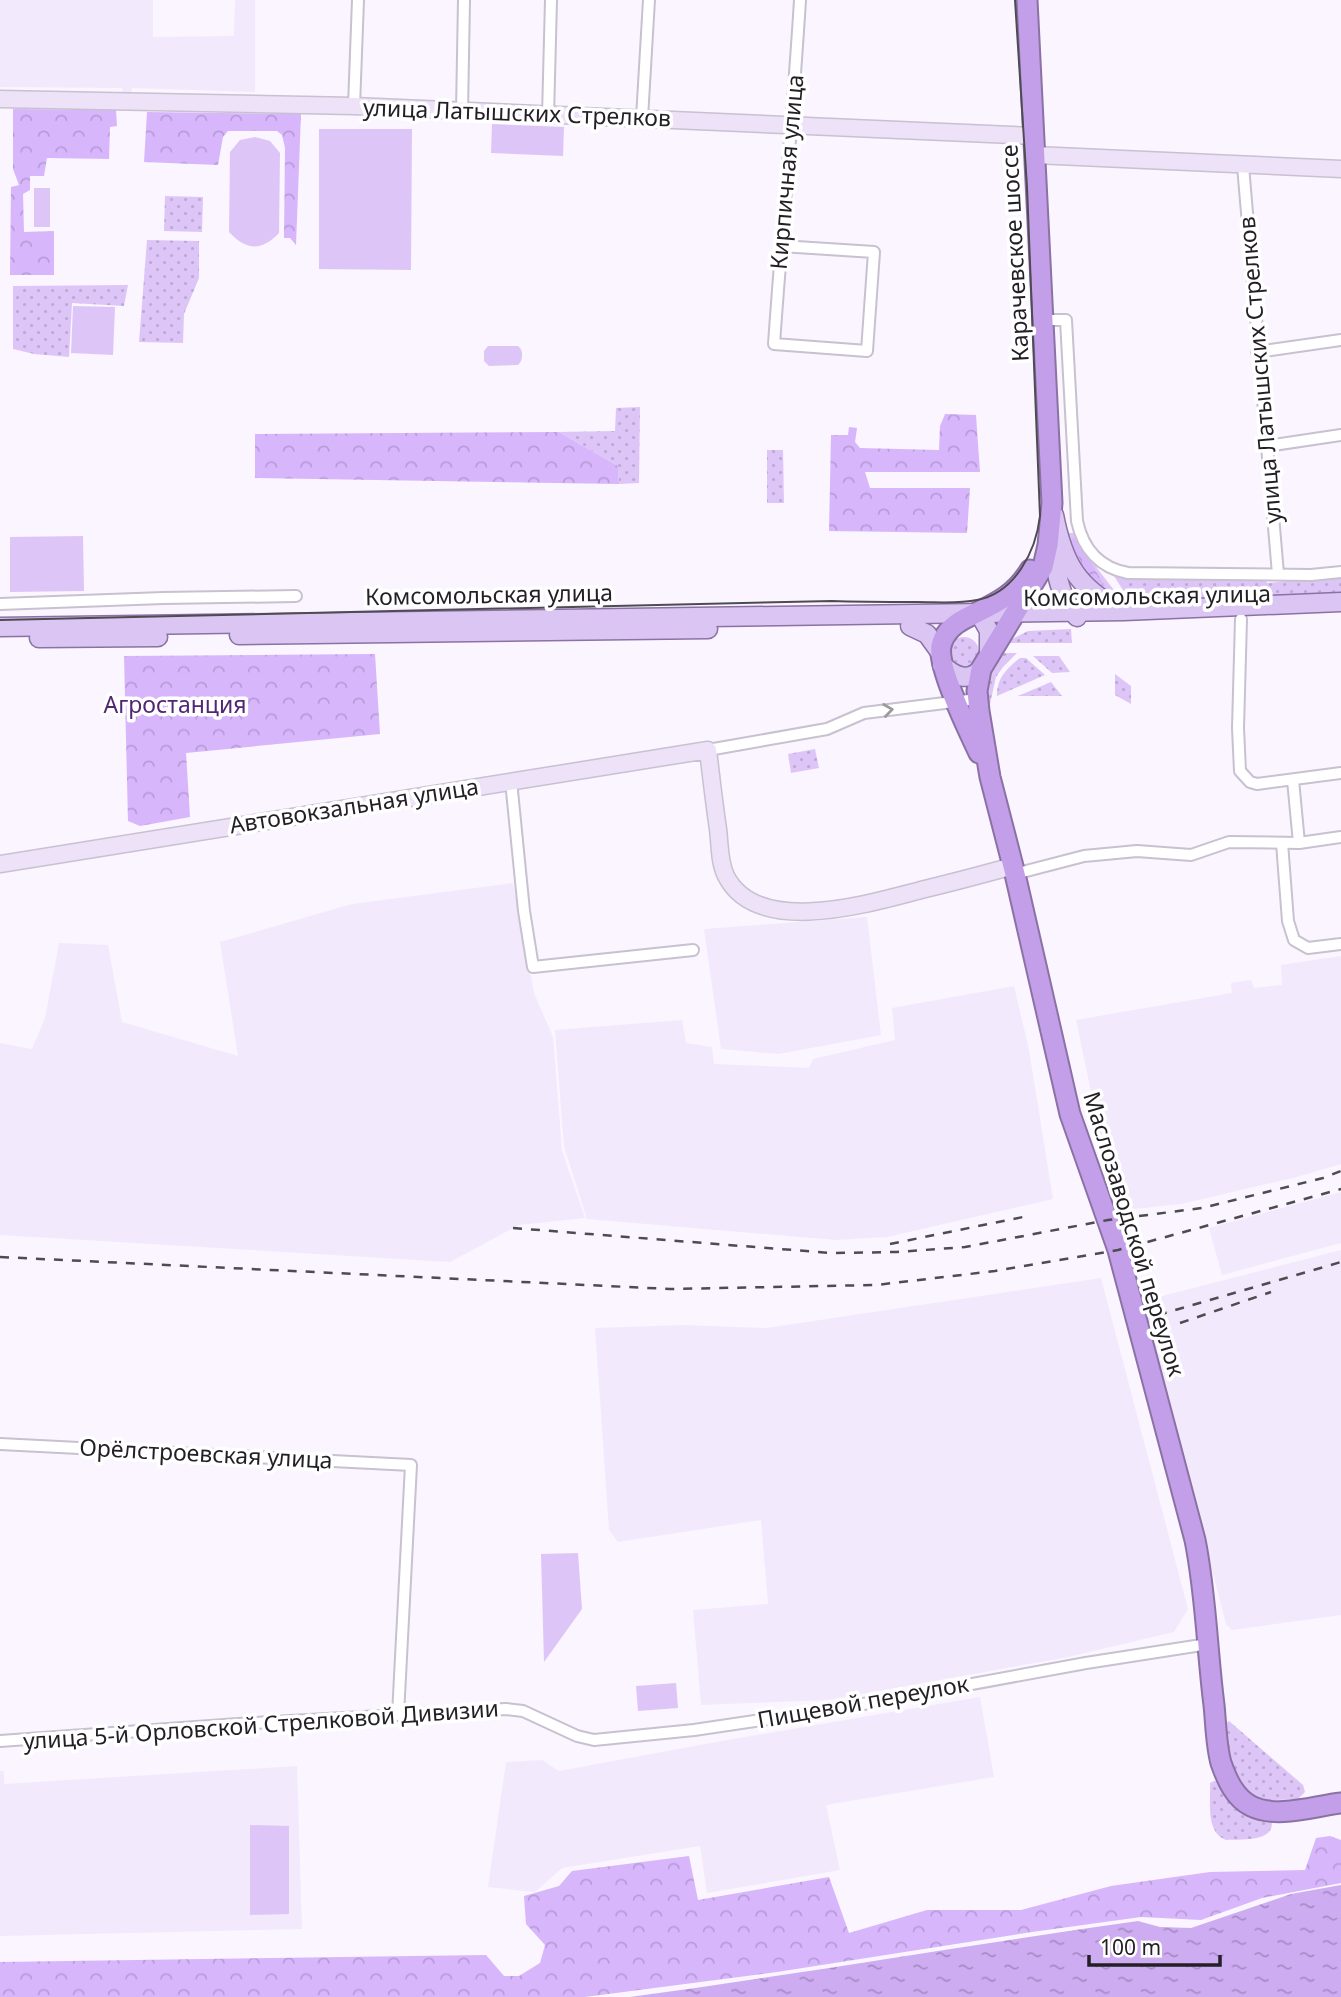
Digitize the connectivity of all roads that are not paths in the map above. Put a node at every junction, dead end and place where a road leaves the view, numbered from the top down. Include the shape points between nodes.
1 (358, 0) edge
2 (464, 0) edge
3 (551, 0) edge
4 (649, 0) edge
5 (800, 0) edge
6 (1027, 0) edge
7 (0, 99) edge
8 (354, 106) junction
9 (462, 111) junction
10 (548, 116) junction
11 (642, 118) junction
12 (793, 125) junction
13 (1034, 146) junction
14 (1243, 166) junction
15 (1341, 169) edge
16 (781, 246) junction
17 (1042, 320) junction
18 (1341, 340) edge
19 (1257, 352) junction
20 (1341, 435) edge
21 (1267, 446) junction
22 (1052, 503) junction
23 (1341, 572) edge
24 (1278, 574) junction
25 (296, 596) dead end
26 (1341, 602) edge
27 (0, 604) edge
28 (1124, 611) junction
29 (1341, 614) edge
30 (1078, 617) junction
31 (1013, 618) junction
32 (983, 619) junction
33 (1241, 619) junction
34 (955, 625) junction
35 (910, 626) junction
36 (0, 627) edge
37 (0, 639) edge
38 (941, 659) junction
39 (985, 662) junction
40 (977, 699) junction
41 (956, 700) junction
42 (708, 750) junction
43 (1341, 773) edge
44 (990, 776) junction
45 (1293, 780) junction
46 (511, 781) junction
47 (1341, 837) edge
48 (1299, 842) junction
49 (1282, 843) junction
50 (0, 864) edge
51 (1014, 870) junction
52 (1341, 944) edge
53 (693, 950) dead end
54 (0, 1444) edge
55 (1208, 1644) junction
56 (523, 1711) joint
57 (398, 1715) junction
58 (0, 1741) edge
59 (1341, 1803) edge

1 - 8 street
2 - 9 street
3 - 10 street
4 - 11 street
5 - 12 street, Кирпичная улица
6 - 13 highway, Карачевское шоссе
7 - 8 street, улица Латышских Стрелков
8 - 9 street, улица Латышских Стрелков
9 - 10 street, улица Латышских Стрелков
10 - 11 street, улица Латышских Стрелков
11 - 12 street, улица Латышских Стрелков
12 - 13 street, улица Латышских Стрелков
12 - 16 street, Кирпичная улица
13 - 14 street, улица Латышских Стрелков
13 - 17 highway, Карачевское шоссе
14 - 15 street, улица Латышских Стрелков
14 - 19 street, улица Латышских Стрелков
16 - 16 street, Кирпичная улица via 774,344 867,351 874,252
17 - 22 highway, Карачевское шоссе
17 - 24 street via 1066,320 1078,525 1094,557 1128,573
18 - 19 street
19 - 21 street, улица Латышских Стрелков
20 - 21 street
21 - 24 street, улица Латышских Стрелков
22 - 28 main road via 1060,545 1079,580 1093,594
22 - 30 main road via 1057,576
22 - 31 highway via 1043,567
22 - 32 highway via 1041,548 1028,574
23 - 24 street
25 - 27 street
26 - 28 main road, Комсомольская улица
28 - 30 main road, Комсомольская улица
29 - 33 main road, Комсомольская улица
30 - 31 main road, Комсомольская улица
30 - 33 main road, Комсомольская улица
31 - 32 main road, Комсомольская улица
31 - 39 highway
32 - 34 highway, Комсомольская улица
32 - 36 main road, Комсомольская улица
32 - 39 main road via 991,636
33 - 45 street via 1240,772 1257,784
34 - 35 main road, Комсомольская улица
34 - 38 highway via 943,638
35 - 37 main road, Комсомольская улица
35 - 38 main road via 927,634
38 - 39 main road via 957,676 965,677 976,674
38 - 41 highway, Маслозаводской переулок
39 - 40 highway, Маслозаводской переулок
40 - 41 street, Автовокзальная улица
40 - 44 highway, Маслозаводской переулок
42 -> 41 street, Автовокзальная улица via 827,729 864,713
41 - 44 highway, Маслозаводской переулок
42 - 46 street, Автовокзальная улица
42 - 51 street via 722,866 735,888 757,903 794,912 841,908
43 - 45 street
44 - 51 highway, Маслозаводской переулок
45 - 48 street
46 - 50 street, Автовокзальная улица
46 - 53 street via 533,967
47 - 48 street
48 - 49 street
49 - 51 street via 1230,842 1191,855 1137,851 1084,856
49 - 52 street via 1288,921 1294,940 1308,948
51 - 55 highway, Маслозаводской переулок via 1070,1114 1118,1250 1195,1540
54 - 57 street, Орёлстроевская улица via 411,1465
55 - 56 street, Пищевой переулок via 836,1709 668,1733 586,1739
55 - 59 highway, Маслозаводской переулок via 1219,1751 1225,1773 1243,1802 1264,1811
56 - 57 street, улица 5-й Орловской Стрелковой Дивизии
57 - 58 street, улица 5-й Орловской Стрелковой Дивизии

